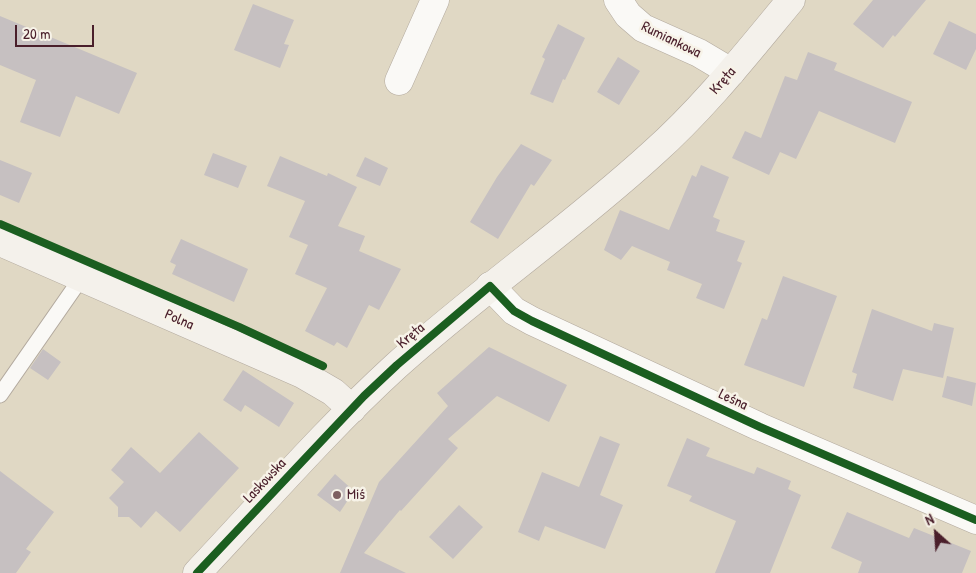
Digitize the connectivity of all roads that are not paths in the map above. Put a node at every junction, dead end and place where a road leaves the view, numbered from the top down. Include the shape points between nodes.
1 (435, 0) edge
2 (618, 0) edge
3 (791, 0) edge
4 (732, 72) junction
5 (399, 81) dead end
6 (0, 242) edge
7 (82, 277) junction
8 (490, 286) junction
9 (0, 395) edge
10 (352, 409) junction
11 (976, 520) edge
12 (197, 573) edge

1 - 5 street
2 - 4 street, Rumiankowa via 628,16 643,28
3 - 4 street, Kręta
4 - 8 street, Kręta via 640,166
6 - 7 street, Polna
7 - 9 lane
7 - 10 street, Polna via 308,376
8 - 10 street, Kręta
8 - 11 street, Leśna via 509,306 532,321 760,427
10 - 12 street, Laskowska

